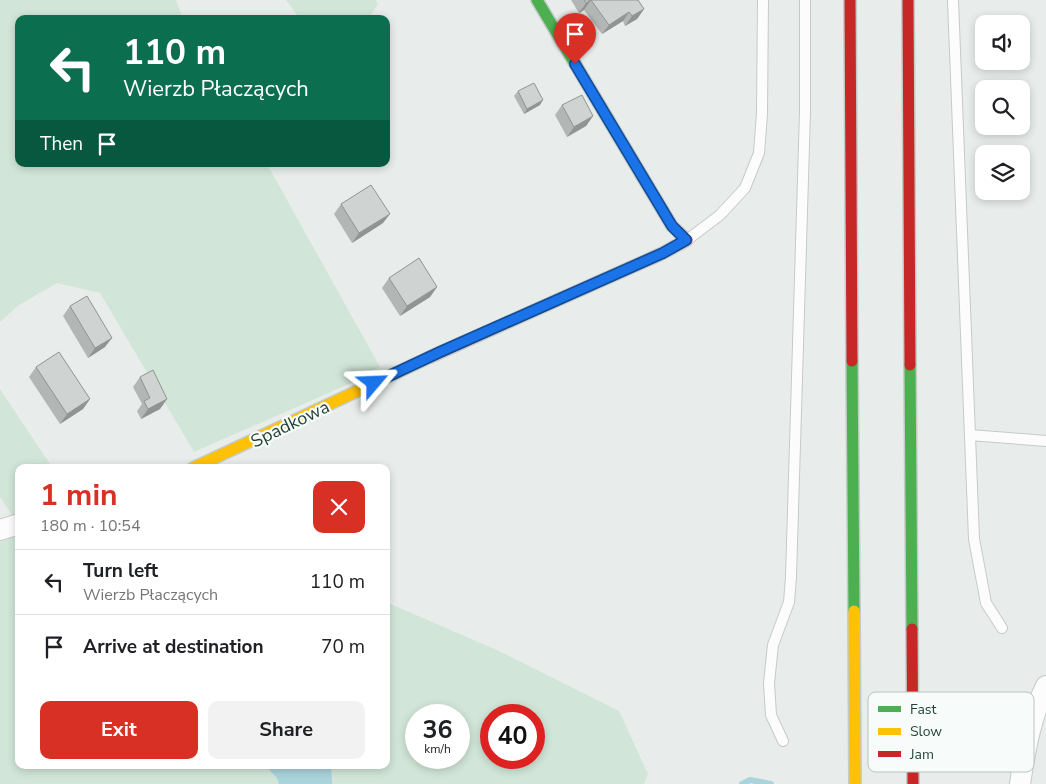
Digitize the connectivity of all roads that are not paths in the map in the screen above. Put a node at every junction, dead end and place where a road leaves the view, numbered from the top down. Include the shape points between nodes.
1 (537, 0) edge
2 (762, 0) edge
3 (805, 0) edge
4 (850, 0) edge
5 (908, 0) edge
6 (953, 0) edge
7 (686, 240) junction
8 (970, 436) junction
9 (1046, 441) edge
10 (203, 464) edge
11 (15, 525) edge
12 (0, 530) edge
13 (1002, 628) dead end
14 (1046, 686) edge
15 (912, 692) edge
16 (1034, 718) edge
17 (783, 741) dead end
18 (855, 784) edge

1 - 7 main road via 672,226
2 - 7 lane via 759,153 745,188 720,216
3 - 17 lane via 805,112 791,577 789,602 773,645 769,683 771,715
4 - 18 main road
5 - 15 main road
6 - 8 lane
7 - 10 main road, Spadkowa
8 - 9 lane
8 - 13 lane via 974,538 986,603
11 - 12 street
14 - 16 street

